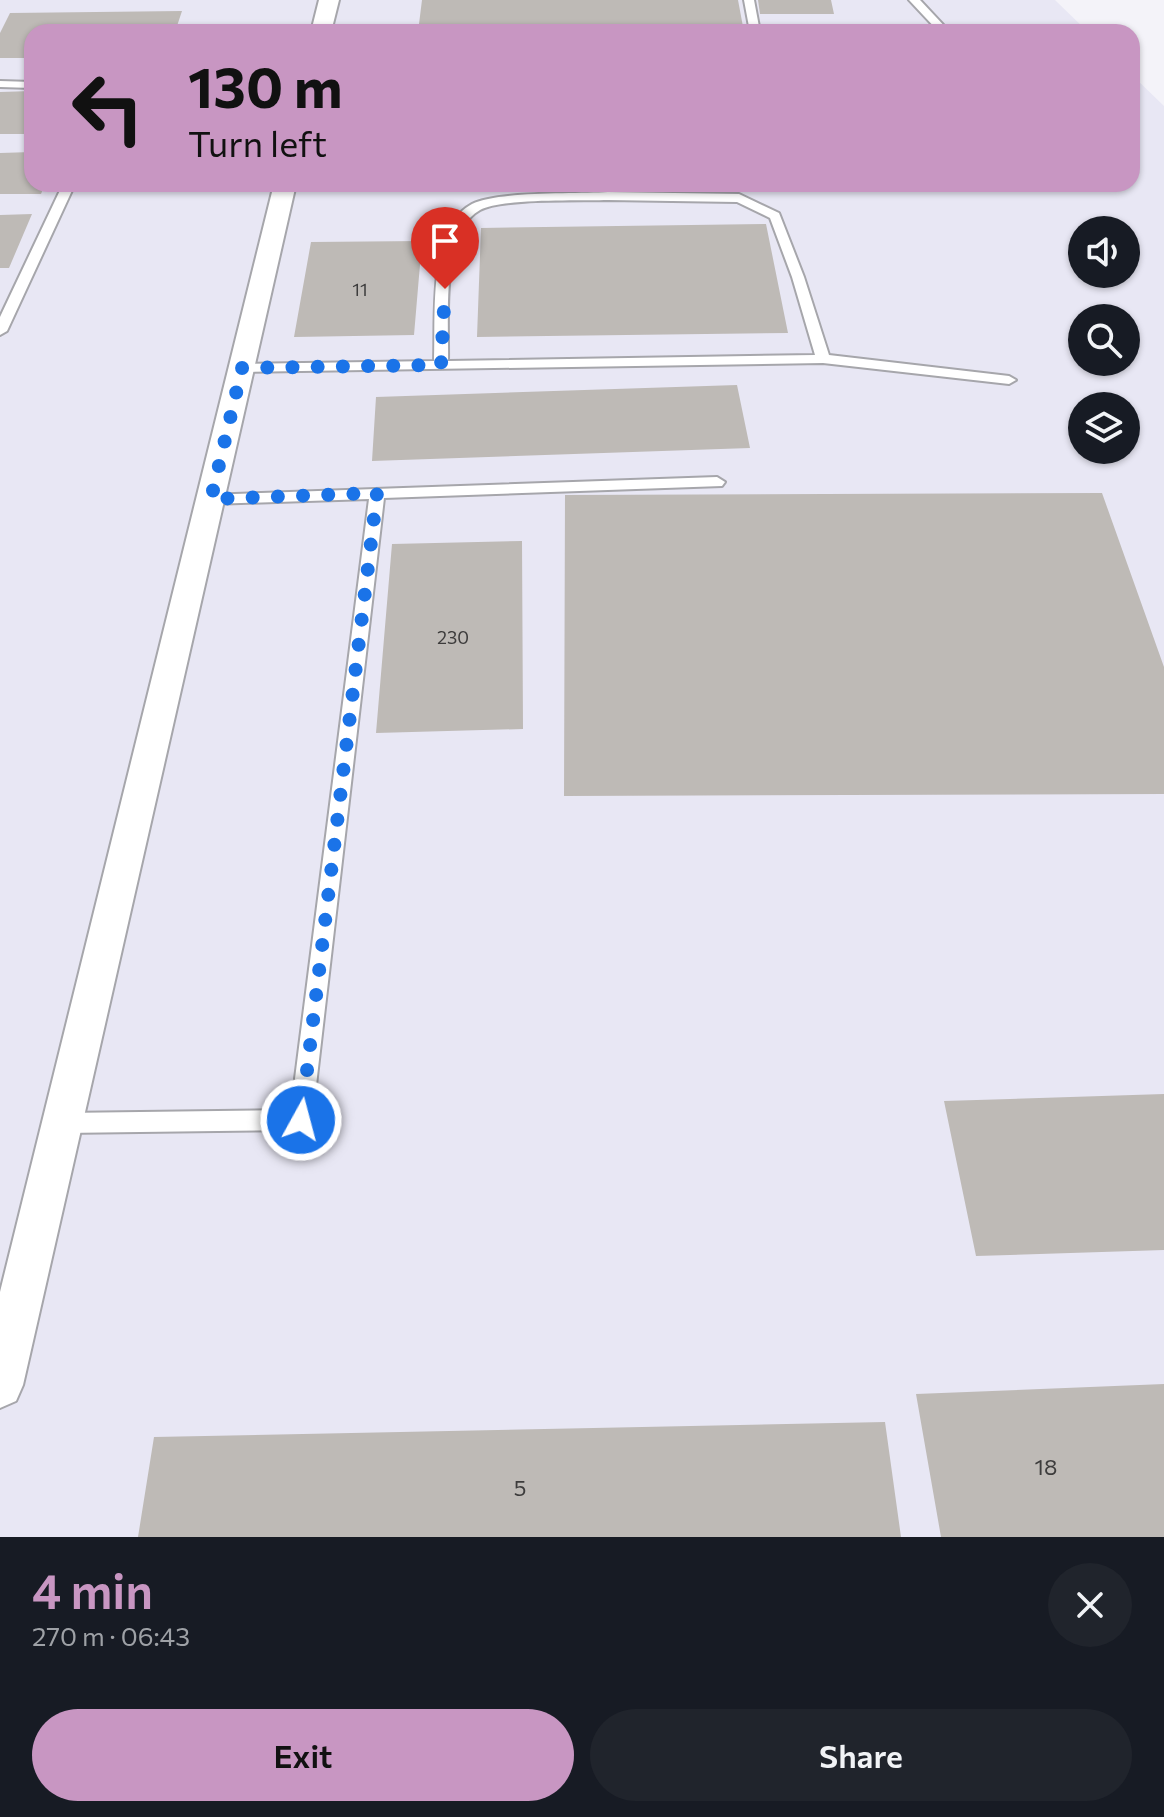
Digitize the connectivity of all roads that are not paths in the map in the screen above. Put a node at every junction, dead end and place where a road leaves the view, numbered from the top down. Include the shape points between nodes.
1 (329, 0) edge
2 (749, 0) edge
3 (914, 0) edge
4 (323, 24) edge
5 (754, 24) edge
6 (937, 24) edge
7 (0, 84) edge
8 (24, 85) edge
9 (65, 192) edge
10 (283, 192) edge
11 (7, 297) edge
12 (0, 331) edge
13 (823, 359) junction
14 (441, 365) junction
15 (242, 368) junction
16 (1009, 380) dead end
17 (717, 482) dead end
18 (377, 493) junction
19 (211, 499) junction
20 (63, 1123) junction
21 (0, 1385) edge

1 - 4 street
2 - 5 lane
3 - 6 lane
7 - 8 lane
9 - 11 lane
10 - 15 street
11 - 12 lane
13 - 14 lane
13 - 14 lane via 775,216 739,198 608,196 505,201 476,207 456,226 445,258
13 - 16 lane
14 - 15 lane
15 - 19 street
17 - 18 lane
18 - 19 lane
18 - 20 lane via 301,1120
19 - 20 street
20 - 21 street

